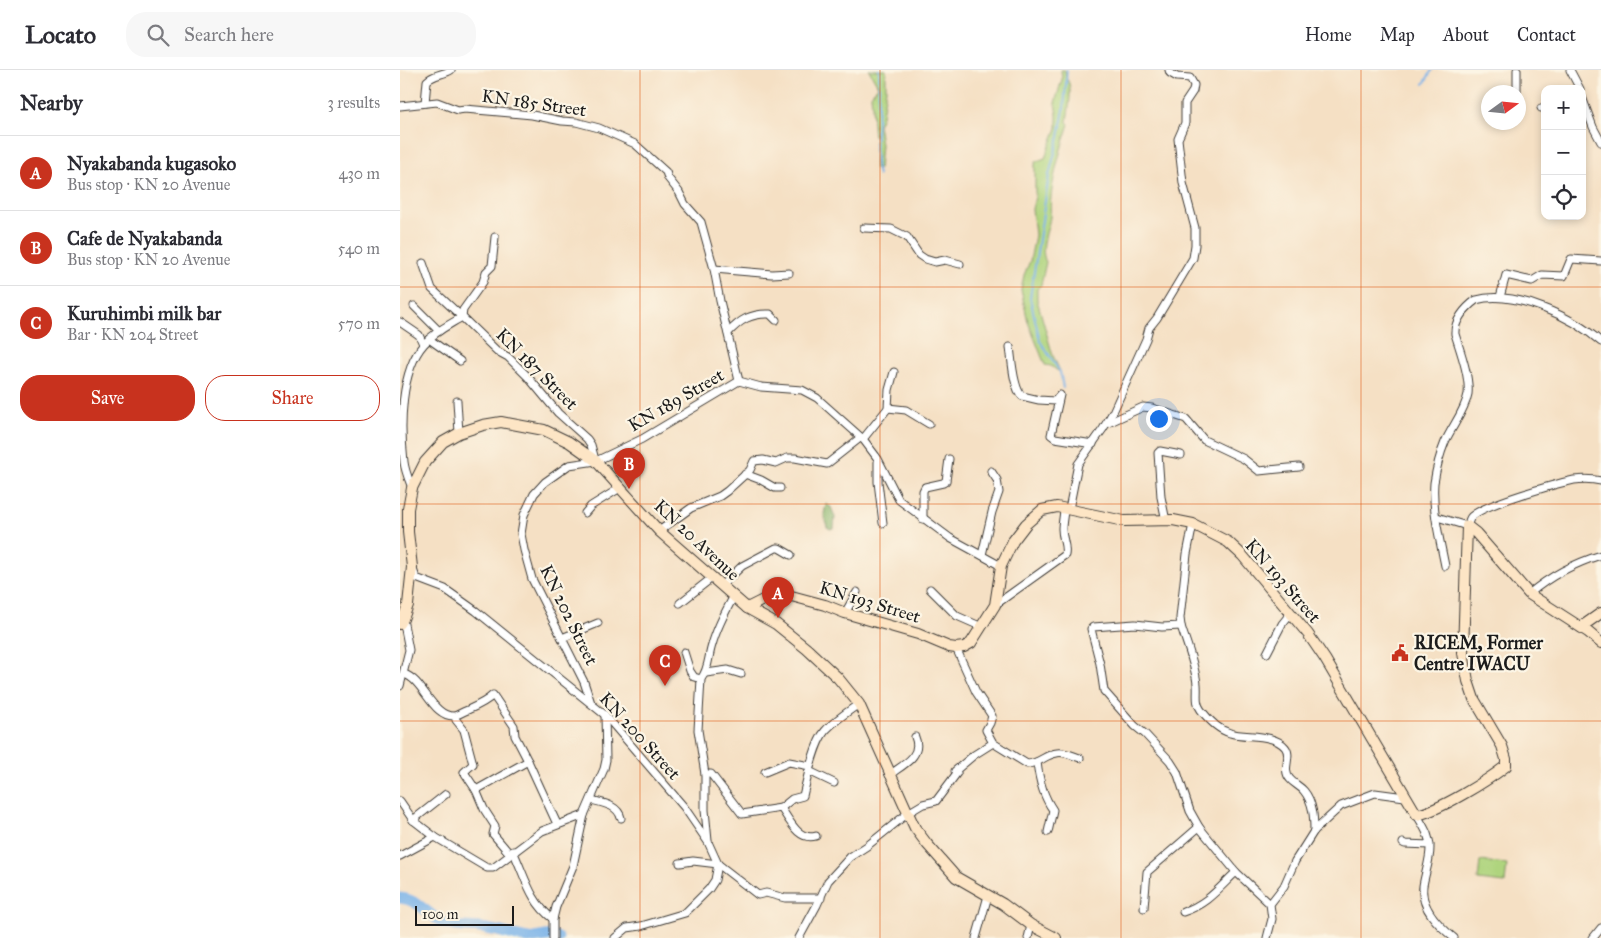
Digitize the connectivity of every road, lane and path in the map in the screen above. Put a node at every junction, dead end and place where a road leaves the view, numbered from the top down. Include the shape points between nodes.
1 (451, 70) edge
2 (1169, 70) edge
3 (1517, 70) edge
4 (1572, 71) edge
5 (1517, 85) edge
6 (1578, 85) edge
7 (425, 103) junction
8 (400, 106) edge
9 (1586, 107) edge
10 (1601, 142) edge
11 (864, 228) dead end
12 (495, 238) dead end
13 (1601, 261) edge
14 (423, 263) dead end
15 (960, 264) dead end
16 (714, 269) junction
17 (789, 273) dead end
18 (1500, 297) junction
19 (414, 306) dead end
20 (462, 317) junction
21 (776, 320) dead end
22 (400, 322) edge
23 (439, 331) junction
24 (728, 334) junction
25 (426, 342) junction
26 (1601, 342) edge
27 (1010, 347) dead end
28 (460, 360) dead end
29 (894, 372) dead end
30 (739, 381) junction
31 (401, 390) edge
32 (457, 401) dead end
33 (888, 408) junction
34 (929, 424) dead end
35 (1106, 424) junction
36 (459, 433) junction
37 (861, 438) junction
38 (1093, 444) junction
39 (1180, 456) dead end
40 (949, 458) dead end
41 (878, 459) junction
42 (596, 461) junction
43 (1299, 467) dead end
44 (991, 471) dead end
45 (745, 474) junction
46 (1601, 481) edge
47 (412, 488) junction
48 (620, 488) junction
49 (780, 488) dead end
50 (1066, 508) junction
51 (585, 513) dead end
52 (1436, 517) junction
53 (923, 519) junction
54 (1166, 521) junction
55 (883, 523) dead end
56 (1193, 524) junction
57 (1468, 526) junction
58 (659, 531) junction
59 (791, 555) dead end
60 (982, 555) junction
61 (1601, 555) edge
62 (412, 566) junction
63 (1001, 566) junction
64 (1445, 566) dead end
65 (713, 577) junction
66 (722, 585) junction
67 (930, 589) dead end
68 (856, 592) dead end
69 (1530, 594) junction
70 (734, 596) junction
71 (680, 603) dead end
72 (994, 605) junction
73 (747, 608) junction
74 (1601, 612) edge
75 (846, 613) junction
76 (1290, 614) junction
77 (402, 621) edge
78 (598, 623) dead end
79 (1181, 626) junction
80 (982, 627) junction
81 (1581, 627) junction
82 (562, 638) junction
83 (1601, 643) edge
84 (956, 648) junction
85 (684, 652) dead end
86 (1267, 653) dead end
87 (706, 673) junction
88 (404, 674) junction
89 (741, 674) dead end
90 (701, 679) junction
91 (400, 686) edge
92 (591, 703) junction
93 (859, 704) junction
94 (605, 715) junction
95 (455, 716) junction
96 (915, 737) dead end
97 (993, 743) junction
98 (1080, 758) dead end
99 (528, 761) junction
100 (1037, 762) junction
101 (810, 769) junction
102 (766, 772) dead end
103 (705, 774) junction
104 (889, 775) junction
105 (834, 783) dead end
106 (476, 790) junction
107 (446, 794) dead end
108 (1405, 797) junction
109 (592, 800) junction
110 (400, 801) edge
111 (781, 808) junction
112 (908, 813) junction
113 (584, 815) junction
114 (1417, 815) junction
115 (621, 818) dead end
116 (413, 820) junction
117 (557, 824) junction
118 (1200, 827) junction
119 (1314, 831) junction
120 (1048, 832) dead end
121 (816, 836) dead end
122 (435, 837) junction
123 (708, 842) junction
124 (1402, 843) dead end
125 (1430, 845) junction
126 (512, 852) junction
127 (400, 856) edge
128 (680, 863) dead end
129 (718, 864) junction
130 (1236, 872) junction
131 (988, 896) junction
132 (821, 898) junction
133 (1270, 904) junction
134 (1144, 908) dead end
135 (1183, 912) dead end
136 (553, 919) junction
137 (1031, 925) junction
138 (1601, 928) edge
139 (554, 936) edge
140 (615, 938) edge
141 (799, 938) edge
142 (976, 938) edge
143 (1028, 938) edge
144 (1056, 938) edge
145 (1267, 938) edge
146 (1454, 938) edge
147 (1593, 938) edge

1 - 7 street via 427,81
2 - 35 street via 1177,77 1190,78 1194,85 1185,103 1185,123 1178,139 1183,183 1194,228 1194,258 1158,318 1148,328 1146,339
3 - 5 street
4 - 6 street
7 - 8 street, KN 185 Street
7 - 16 street, KN 185 Street via 437,102 458,110 532,115 576,122 635,144 666,172 700,222
9 - 10 street
11 - 15 street via 891,229 908,237 919,256 935,262 945,260
12 - 20 street via 492,266 463,310
13 - 18 street via 1571,259 1564,276 1542,275 1532,281 1506,275
14 - 20 street, KN 187 Street via 432,290
16 - 17 street
16 - 24 street, KN 185 Street
18 - 26 street via 1542,308 1580,326
18 - 52 street via 1476,300 1458,320 1455,329 1468,393 1445,442 1435,481
19 - 23 street
20 - 23 street
20 - 42 street, KN 187 Street via 528,377 587,439
21 - 24 street via 770,314 752,315
22 - 25 street
23 - 25 street
24 - 30 street, KN 185 Street
25 - 28 street
25 - 31 street via 412,361
27 - 38 street via 1015,382 1022,396 1049,402 1060,395 1051,435
29 - 33 street
30 - 37 street, KN 189 Street via 802,390 817,398
30 - 42 street, KN 189 Street via 642,439
31 - 47 street via 401,441
32 - 36 street
33 - 34 street via 906,410
33 - 37 street
35 - 38 street
35 - 43 street via 1143,407 1152,408 1186,419 1204,440 1244,459 1259,472
36 - 42 street, KN 20 Avenue via 500,422 527,426 569,442
36 - 47 street, KN 20 Avenue via 443,442 425,462
37 - 41 street, KN 189 Street
37 - 45 street via 827,464 794,458 772,464 754,461
38 - 50 street via 1078,464
39 - 54 street via 1158,453
40 - 53 street via 946,481 925,487 923,491
41 - 53 street, KN 189 Street via 899,500
41 - 55 street
42 - 48 street, KN 20 Avenue
42 - 82 street, KN 202 Street via 569,465 545,482 534,494 524,515 521,534 532,579
44 - 60 street via 999,492
45 - 49 street
45 - 58 street via 720,496 690,508
46 - 57 street via 1575,480 1518,496 1480,511 1471,517
47 - 62 street, KN 20 Avenue via 408,509
48 - 51 street
48 - 58 street, KN 20 Avenue
50 - 54 street, KN 193 Street via 1124,521
50 - 63 street, KN 193 Street via 1042,510 1026,524 1012,540
50 - 72 street via 1062,527 1067,548 1065,555
52 - 57 street
52 - 64 street
53 - 60 street, KN 189 Street
54 - 56 street, KN 193 Street
56 - 76 street, KN 193 Street via 1228,542
56 - 79 street
57 - 69 street
57 - 114 street via 1463,653 1474,699 1502,746 1506,766 1443,804
58 - 65 street, KN 20 Avenue
59 - 66 street via 776,548 742,566
60 - 63 street, KN 189 Street
61 - 69 street via 1564,570
62 - 77 street, KN 20 Avenue via 408,605
62 - 92 street, KN 200 Street via 416,578 445,589
63 - 72 street, KN 193 Street
65 - 66 street, KN 20 Avenue
65 - 71 street
66 - 70 street, KN 20 Avenue
67 - 80 street via 957,616
68 - 75 street
69 - 81 street
70 - 73 street, KN 20 Avenue
70 - 87 street via 720,620
72 - 80 street, KN 193 Street
73 - 75 street, KN 193 Street via 769,596 784,594
73 - 93 street, KN 20 Avenue via 776,624 807,649 838,678
74 - 81 street
75 - 84 street, KN 193 Street
76 - 86 street
76 - 108 street, KN 193 Street via 1325,659
77 - 88 street via 409,650
78 - 82 street
79 - 118 street via 1135,624 1091,629 1104,691 1170,761
79 - 119 street via 1194,669 1199,707 1208,718 1231,734 1263,737 1286,748 1285,770 1289,779 1305,792 1314,817
80 - 84 street, KN 193 Street via 971,643
81 - 83 street
82 - 92 street, KN 202 Street
84 - 97 street via 976,692 992,716 986,730
85 - 90 street via 690,671
87 - 89 street via 728,670
87 - 90 street
88 - 91 street
88 - 95 street via 413,679 445,714
90 - 103 street via 698,730
92 - 94 street, KN 200 Street
93 - 101 street via 824,732
93 - 104 street, KN 20 Avenue
94 - 109 street via 606,760
94 - 123 street, KN 200 Street via 684,807
95 - 99 street via 493,695 514,726 515,736
95 - 106 street via 464,730 473,764 464,772
96 - 104 street via 917,751
97 - 100 street via 1027,764
97 - 112 street via 955,771 957,773 936,801
98 - 100 street via 1060,752
99 - 106 street
99 - 117 street
100 - 120 street via 1038,778 1053,810
101 - 102 street via 789,762
101 - 105 street
101 - 111 street via 804,796 792,799
103 - 111 street via 710,774 718,782 742,814
103 - 123 street
104 - 112 street, KN 20 Avenue
106 - 126 street via 495,826 493,834
107 - 116 street
108 - 114 street, KN 193 Street
108 - 119 street via 1375,793 1341,806
109 - 113 street
109 - 115 street via 616,808
110 - 116 street
111 - 121 street via 801,835
112 - 131 street, KN 20 Avenue via 927,844 956,877
112 - 132 street via 850,857 828,881
113 - 117 street
113 - 136 street via 573,866
114 - 125 street via 1428,833
116 - 122 street
117 - 126 street via 542,830
118 - 130 street
118 - 134 street via 1147,872
119 - 133 street via 1284,886
122 - 126 street via 487,868 493,868
122 - 127 street
123 - 129 street, KN 200 Street
124 - 125 street
125 - 146 street via 1423,889 1426,903 1431,916
126 - 136 street via 536,904
128 - 129 street
129 - 132 street via 758,895
129 - 140 street via 716,880 684,914 627,928
130 - 133 street
130 - 135 street via 1207,900
131 - 137 street, KN 20 Avenue
131 - 142 street
132 - 141 street
133 - 145 street via 1272,919
136 - 139 street
137 - 143 street
137 - 144 street, KN 20 Avenue
138 - 147 street

